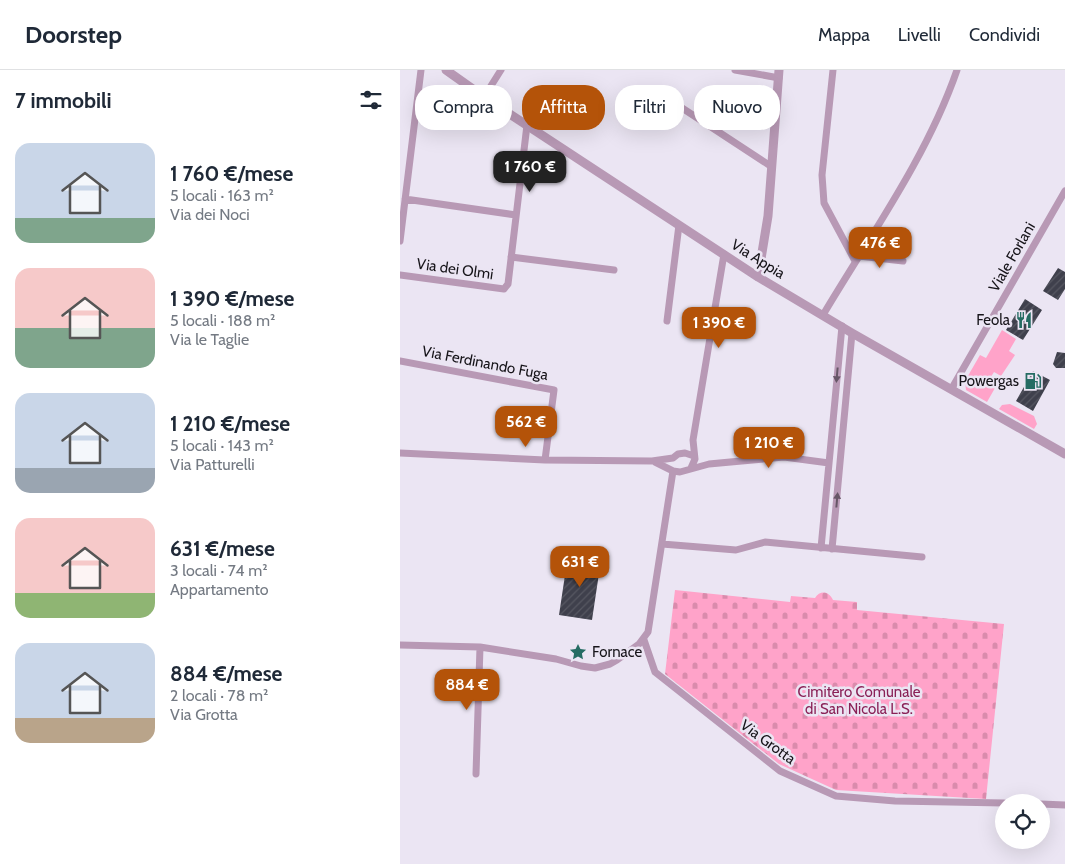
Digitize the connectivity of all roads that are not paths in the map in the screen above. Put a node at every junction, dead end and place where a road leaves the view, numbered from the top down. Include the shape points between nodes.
1 (422, 70) edge
2 (446, 70) edge
3 (501, 70) edge
4 (734, 70) edge
5 (833, 70) edge
6 (957, 70) edge
7 (779, 74) edge
8 (466, 85) edge
9 (492, 85) edge
10 (684, 109) edge
11 (526, 130) edge
12 (535, 130) edge
13 (772, 167) junction
14 (1065, 191) edge
15 (405, 199) junction
16 (516, 215) junction
17 (679, 225) junction
18 (400, 241) edge
19 (724, 254) junction
20 (511, 257) junction
21 (857, 258) junction
22 (903, 261) dead end
23 (614, 270) dead end
24 (400, 275) edge
25 (758, 277) junction
26 (823, 315) junction
27 (667, 321) dead end
28 (842, 326) junction
29 (852, 333) junction
30 (400, 361) edge
31 (952, 388) junction
32 (693, 440) junction
33 (400, 453) edge
34 (685, 453) junction
35 (1065, 454) edge
36 (673, 458) junction
37 (694, 458) junction
38 (545, 460) junction
39 (652, 461) junction
40 (829, 463) junction
41 (709, 464) junction
42 (690, 468) junction
43 (674, 471) junction
44 (662, 544) junction
45 (821, 548) junction
46 (832, 549) junction
47 (922, 557) dead end
48 (644, 640) junction
49 (400, 645) edge
50 (480, 647) junction
51 (476, 774) dead end
52 (995, 803) edge
53 (1050, 804) edge
54 (1065, 805) edge

1 - 15 street
2 - 8 street, Via Appia
3 - 9 street
4 - 7 street
5 - 21 street via 822,191 824,203
6 - 21 street via 924,147
7 - 13 street
10 - 13 street
11 - 16 street
12 - 17 street, Via Appia
13 - 25 street
14 - 31 street, Viale Forlani
15 - 16 street
15 - 18 street
16 - 20 street
17 - 19 street, Via Appia
17 - 27 street
19 - 25 street, Via Appia
19 - 32 street
20 - 23 street
20 - 24 street, Via dei Olmi via 508,284 504,289
21 - 22 street
21 - 26 street
25 - 26 street, Via Appia
26 - 28 street, Via Appia
28 - 29 street, Via Appia
28 -> 40 street
29 - 31 street, Via Appia
46 -> 29 street
30 - 38 street, Via Ferdinando Fuga via 554,390
31 - 35 street, Via Appia
32 - 34 street
32 - 37 street
33 - 38 street
34 - 36 street
34 - 37 street
36 - 39 street
36 - 43 street via 670,463
37 - 41 street
37 - 42 street
38 - 39 street
39 - 43 street
40 - 41 street via 784,457
40 - 45 street
41 - 42 street
42 - 43 street
43 - 44 street
44 - 45 street via 736,550 765,542
44 - 48 street via 651,623
45 - 46 street
46 - 47 street
48 - 50 street via 610,664 595,668
48 - 52 street, Via Grotta via 655,672 780,771 836,796
49 - 50 street
50 - 51 street
53 - 54 street

